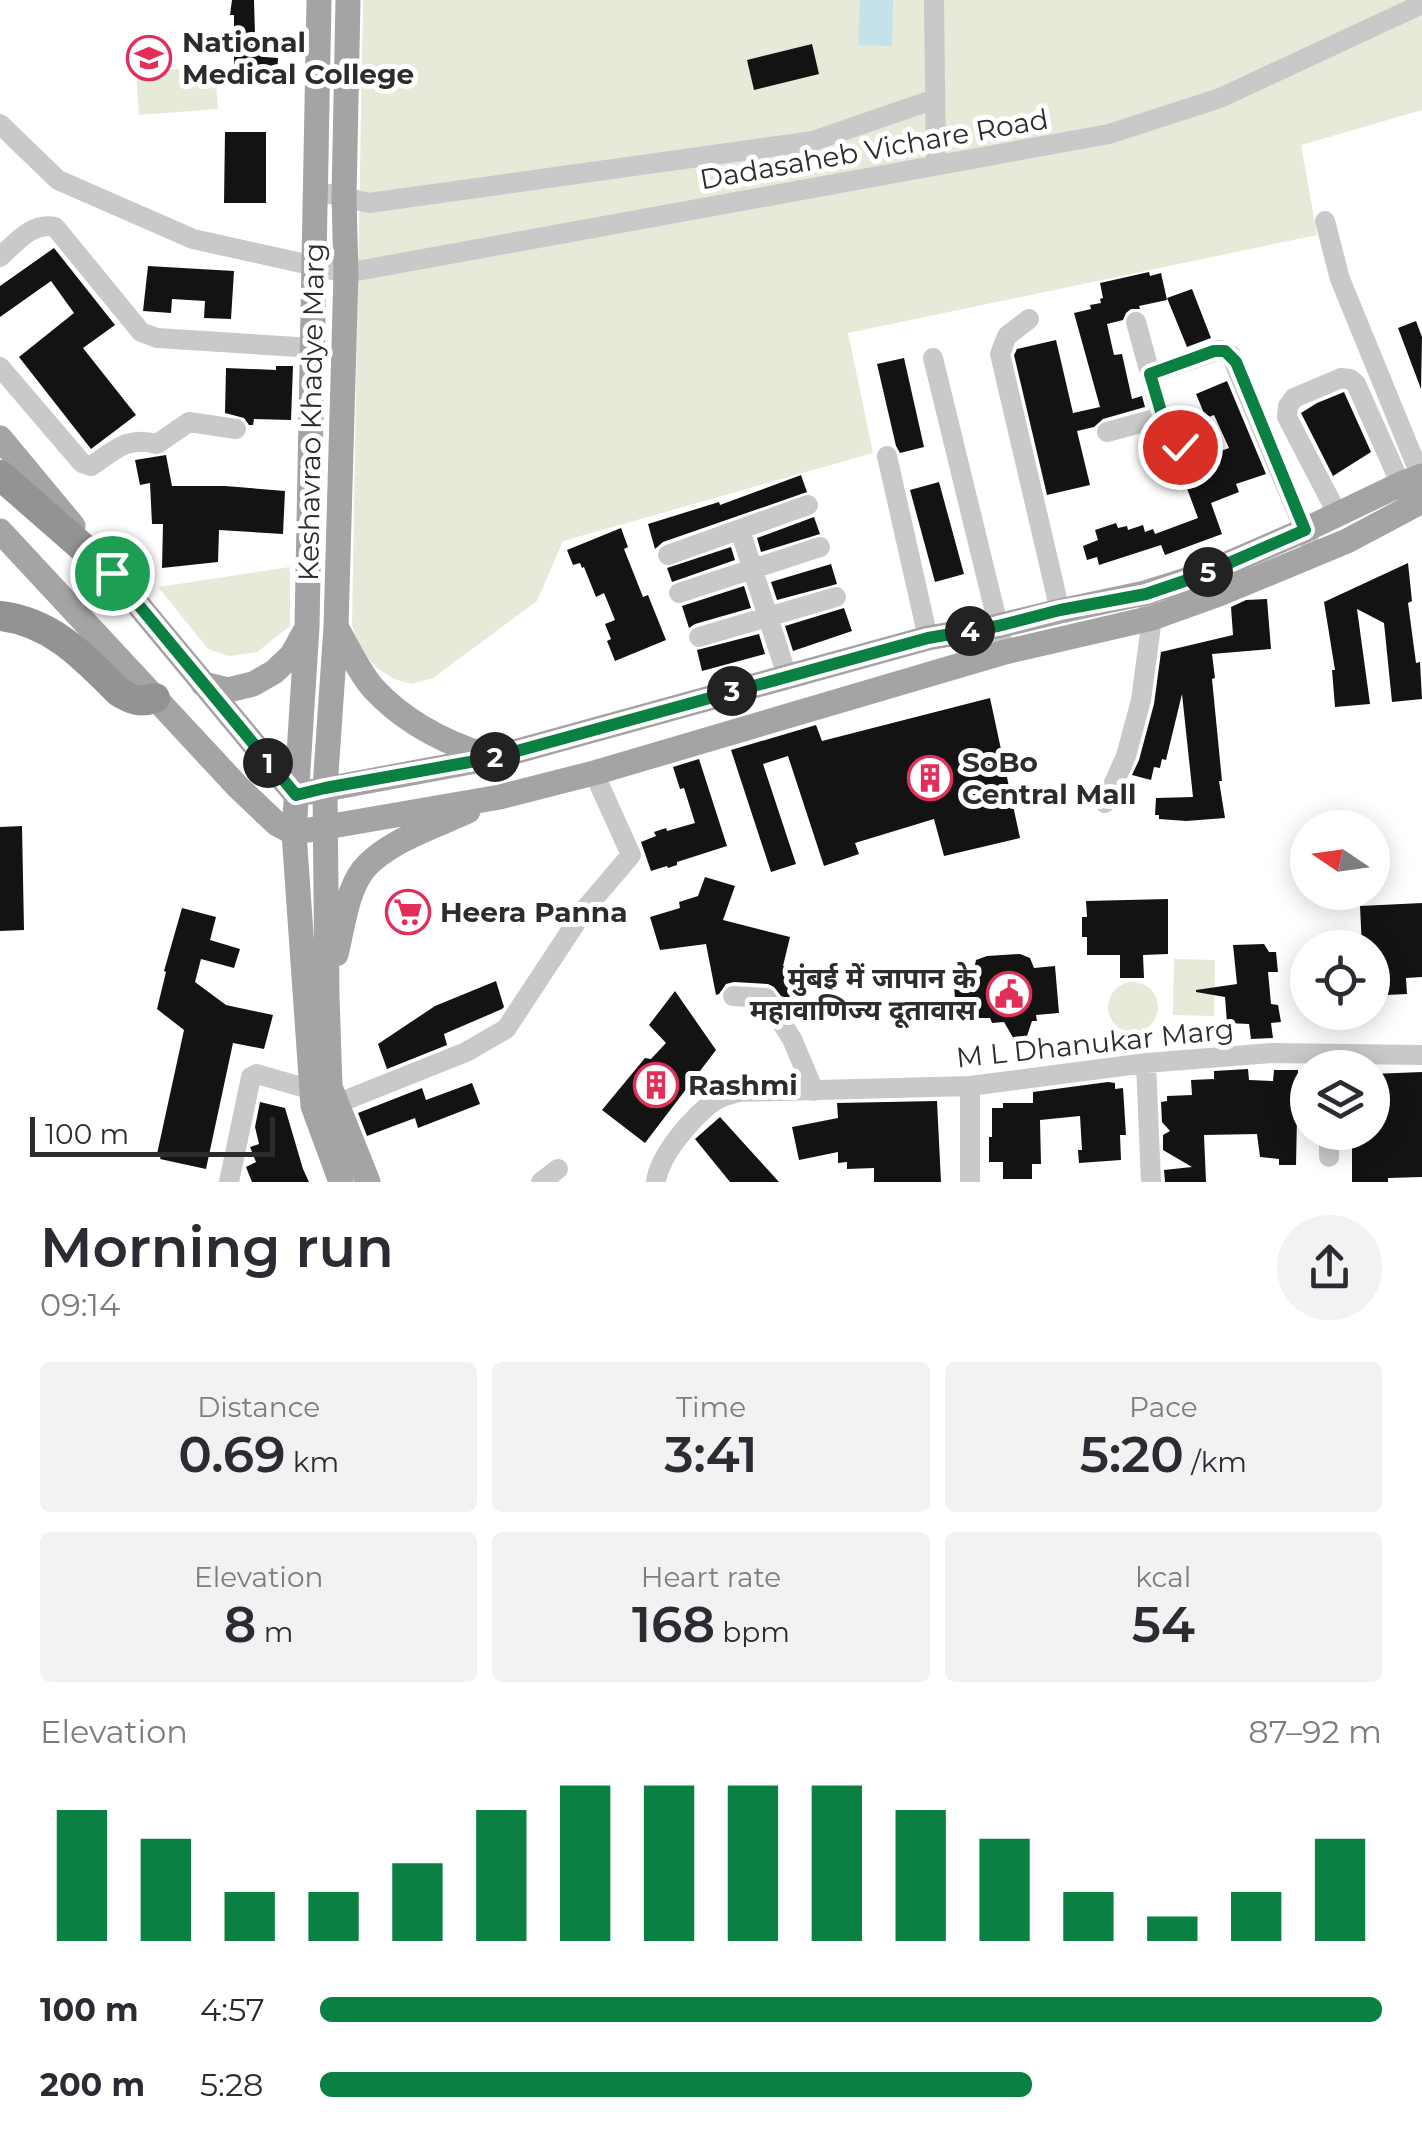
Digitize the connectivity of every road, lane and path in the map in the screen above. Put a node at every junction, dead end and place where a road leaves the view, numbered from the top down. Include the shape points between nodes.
1 (319, 0) edge
2 (348, 0) edge
3 (934, 0) edge
4 (1422, 4) edge
5 (935, 99) junction
6 (0, 124) edge
7 (936, 164) junction
8 (316, 191) junction
9 (344, 198) junction
10 (1324, 220) dead end
11 (0, 257) edge
12 (315, 268) junction
13 (346, 273) junction
14 (1029, 319) dead end
15 (1136, 322) dead end
16 (313, 348) junction
17 (933, 358) dead end
18 (0, 367) edge
19 (1150, 374) junction
20 (1162, 416) junction
21 (236, 430) dead end
22 (1106, 432) dead end
23 (0, 438) edge
24 (1210, 438) dead end
25 (887, 456) dead end
26 (0, 475) edge
27 (1415, 489) edge
28 (808, 504) dead end
29 (1338, 515) junction
30 (740, 530) junction
31 (0, 531) edge
32 (1310, 542) junction
33 (820, 547) dead end
34 (668, 555) dead end
35 (753, 569) junction
36 (112, 573) junction
37 (678, 593) dead end
38 (836, 597) dead end
39 (1149, 606) junction
40 (1060, 610) junction
41 (0, 616) edge
42 (769, 618) junction
43 (998, 626) junction
44 (307, 627) junction
45 (336, 627) junction
46 (699, 637) dead end
47 (928, 638) junction
48 (1005, 652) junction
49 (787, 676) junction
50 (204, 684) junction
51 (736, 690) junction
52 (155, 698) junction
53 (747, 728) junction
54 (492, 758) junction
55 (594, 774) junction
56 (325, 788) junction
57 (296, 795) junction
58 (500, 797) junction
59 (1105, 803) dead end
60 (324, 826) junction
61 (294, 834) junction
62 (327, 996) junction
63 (733, 996) dead end
64 (1290, 1055) edge
65 (1422, 1055) edge
66 (1390, 1057) edge
67 (1146, 1062) junction
68 (970, 1086) junction
69 (312, 1090) junction
70 (814, 1091) junction
71 (336, 1104) junction
72 (1329, 1150) edge
73 (1329, 1157) dead end
74 (229, 1182) edge
75 (341, 1182) edge
76 (368, 1182) edge
77 (656, 1182) edge
78 (970, 1182) edge
79 (1152, 1182) edge

1 - 8 main road, Keshavrao Khadye Marg
2 - 9 main road, Keshavrao Khadye Marg
3 - 5 street
4 - 7 street, Dadasaheb Vichare Road via 1220,98 1109,134
5 - 7 street
5 - 9 street via 813,141 369,203
6 - 12 street, Dadasaheb Vichare Road via 58,180 193,240
7 - 13 street, Dadasaheb Vichare Road
8 - 9 street
8 - 12 main road, Keshavrao Khadye Marg
9 - 13 main road, Keshavrao Khadye Marg
10 - 27 street
11 - 16 street via 32,229 55,227 141,332
12 - 13 street, Dadasaheb Vichare Road
12 - 16 main road, Keshavrao Khadye Marg
13 - 45 main road, Keshavrao Khadye Marg
14 - 40 street via 1007,336 1000,354
15 - 19 street
16 - 44 main road, Keshavrao Khadye Marg
17 - 43 street
18 - 21 street via 90,466 131,440 158,444 189,422
19 - 20 street
19 - 32 street via 1219,350 1232,356
20 - 22 street
20 - 24 street via 1172,445
23 - 36 main road
25 - 47 street
26 - 36 highway
27 - 29 main road
27 - 29 street via 1356,384 1341,378 1294,398 1287,417
27 - 32 main road via 1347,541
28 - 30 street
29 - 32 main road
30 - 34 street
30 - 35 street
31 - 52 main road
32 - 39 main road via 1219,594
33 - 35 street
35 - 37 street
35 - 42 street
36 - 50 main road
38 - 42 street
39 - 40 main road
39 - 48 main road
39 - 59 street via 1141,700
40 - 43 main road
41 - 52 highway via 57,634 130,698
42 - 46 street
42 - 49 street
43 - 47 main road
43 - 48 street
44 - 50 main road via 292,655 253,684 228,690
44 - 57 main road, Keshavrao Khadye Marg
45 - 54 main road via 371,686 397,710 422,729
45 - 56 main road, Keshavrao Khadye Marg
47 - 49 main road
48 - 53 main road
49 - 51 main road
50 - 57 main road
51 - 53 main road
51 - 54 main road
52 - 61 main road via 238,788
53 - 55 main road
54 - 56 main road
55 - 58 main road
55 - 71 street via 631,854 585,908 506,1029
56 - 57 main road
56 - 60 main road, Keshavrao Khadye Marg
57 - 61 main road, Keshavrao Khadye Marg
58 - 60 main road
58 - 62 main road via 384,852 362,871 348,900
60 - 61 main road
60 - 62 main road, Keshavrao Khadye Marg
61 - 69 main road, Keshavrao Khadye Marg
62 - 71 main road
63 - 70 street via 766,998
64 - 67 street, M L Dhanukar Marg
65 - 66 street, M L Dhanukar Marg
67 - 68 street, M L Dhanukar Marg
67 - 79 street
68 - 70 street, M L Dhanukar Marg
68 - 78 street
69 - 74 street via 251,1077
69 - 75 main road, Keshavrao Khadye Marg
70 - 77 street, M L Dhanukar Marg via 719,1098 678,1138
71 - 76 main road
72 - 73 street

